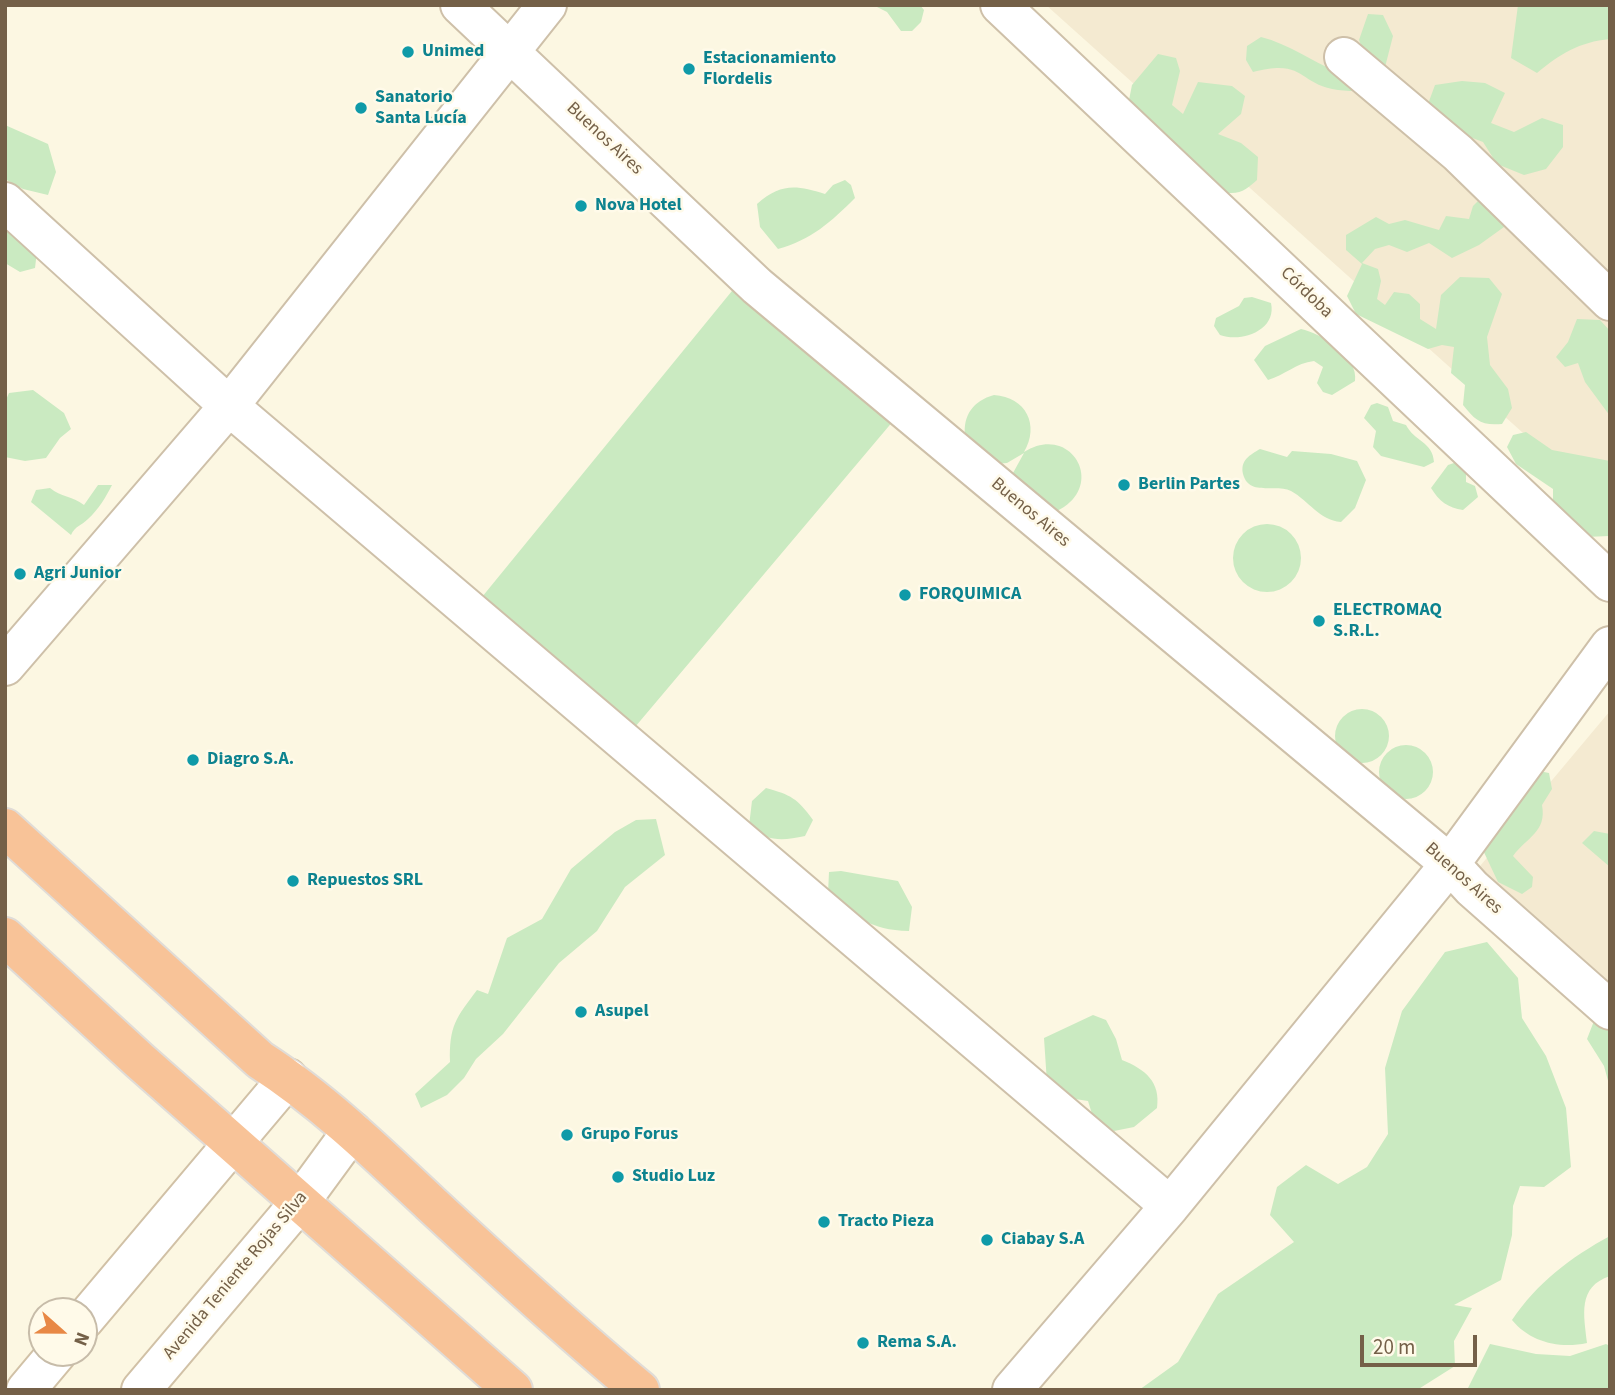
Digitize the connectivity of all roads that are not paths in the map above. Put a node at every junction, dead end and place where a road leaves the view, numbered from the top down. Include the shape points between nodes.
1 (460, 5) edge
2 (547, 5) edge
3 (1000, 5) edge
4 (511, 51) junction
5 (1344, 57) dead end
6 (5, 202) edge
7 (1610, 301) edge
8 (229, 406) junction
9 (1610, 582) edge
10 (1605, 665) edge
11 (5, 666) edge
12 (5, 828) edge
13 (1450, 864) junction
14 (5, 937) edge
15 (1610, 1010) edge
16 (288, 1078) junction
17 (233, 1140) junction
18 (341, 1146) junction
19 (300, 1202) junction
20 (1170, 1206) junction
21 (98, 1303) edge
22 (45, 1367) edge
23 (26, 1390) edge
24 (141, 1390) edge
25 (513, 1390) edge
26 (640, 1390) edge
27 (1012, 1390) edge

1 - 4 street, Buenos Aires
2 - 4 street
3 - 9 street, Córdoba
4 - 8 street
4 - 13 street, Buenos Aires via 757,286
5 - 7 street via 1458,153
6 - 8 street
8 - 11 street
8 - 20 street
10 - 13 street
12 - 16 highway via 260,1060
13 - 15 street, Buenos Aires
13 - 20 street
14 - 17 highway
16 - 17 street
16 - 18 highway
17 - 19 highway
17 - 21 street
18 - 19 street, Avenida Teniente Rojas Silva
18 - 26 highway
19 - 24 street, Avenida Teniente Rojas Silva
19 - 25 highway
20 - 27 street
22 - 23 street

